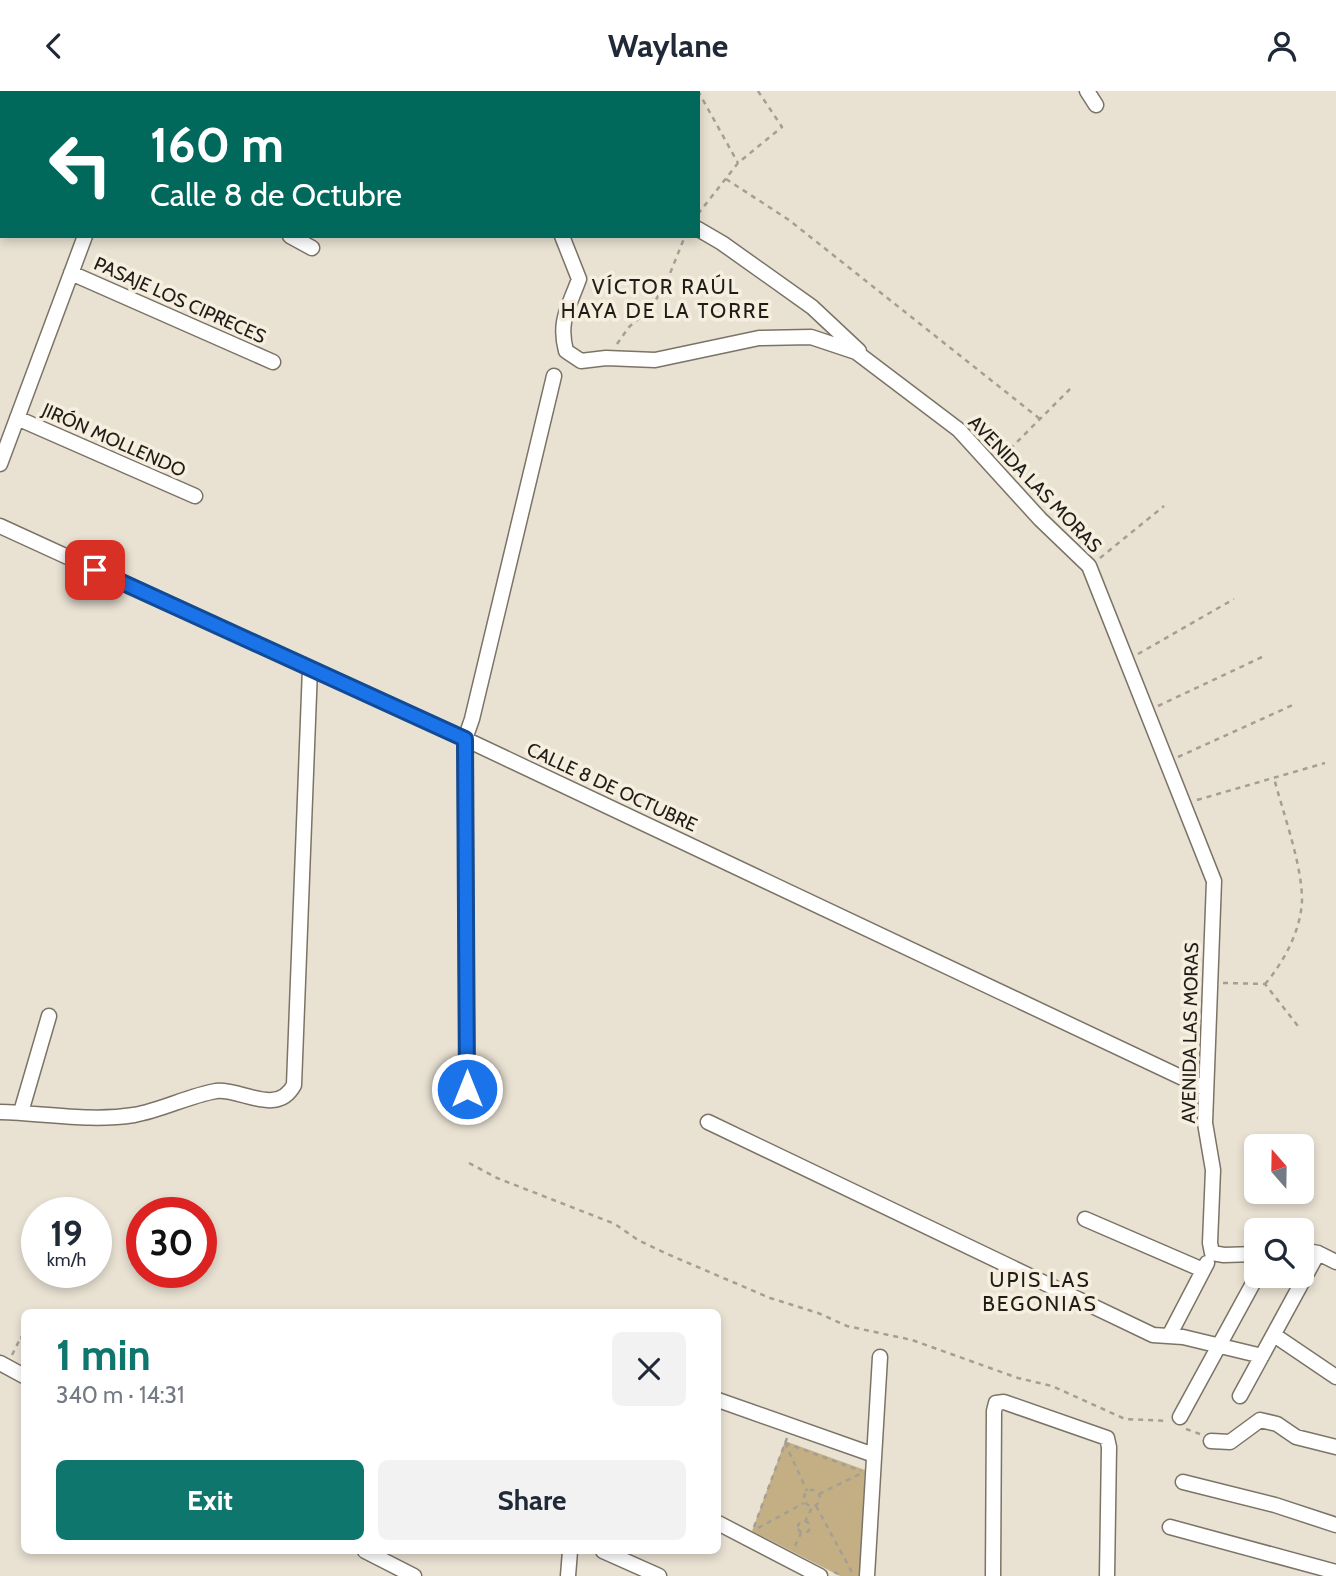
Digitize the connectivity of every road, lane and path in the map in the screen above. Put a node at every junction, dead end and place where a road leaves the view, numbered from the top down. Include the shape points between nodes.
1 (758, 91) edge
2 (1087, 91) edge
3 (700, 95) edge
4 (1096, 105) dead end
5 (738, 163) junction
6 (726, 179) junction
7 (700, 212) edge
8 (700, 230) edge
9 (84, 238) edge
10 (294, 238) edge
11 (563, 238) edge
12 (684, 238) edge
13 (312, 248) dead end
14 (71, 273) junction
15 (606, 358) junction
16 (273, 362) dead end
17 (872, 364) junction
18 (554, 376) dead end
19 (1070, 389) dead end
20 (17, 418) junction
21 (1040, 419) junction
22 (0, 464) edge
23 (992, 467) junction
24 (195, 496) dead end
25 (1164, 506) dead end
26 (0, 526) edge
27 (1089, 566) junction
28 (1234, 599) dead end
29 (1262, 657) dead end
30 (1126, 661) junction
31 (310, 668) junction
32 (1294, 704) dead end
33 (1146, 712) junction
34 (465, 739) junction
35 (1166, 763) junction
36 (1325, 763) dead end
37 (1274, 778) junction
38 (1182, 804) junction
39 (1209, 982) junction
40 (1265, 984) junction
41 (49, 1016) dead end
42 (1298, 1026) dead end
43 (467, 1089) dead end
44 (1206, 1089) junction
45 (0, 1112) edge
46 (21, 1112) junction
47 (708, 1122) dead end
48 (469, 1163) dead end
49 (1085, 1219) dead end
50 (1212, 1253) junction
51 (1244, 1254) edge
52 (1330, 1256) edge
53 (1203, 1270) junction
54 (1250, 1288) edge
55 (1274, 1335) junction
56 (1169, 1336) junction
57 (21, 1342) edge
58 (1217, 1346) junction
59 (1262, 1356) junction
60 (880, 1357) dead end
61 (6, 1360) edge
62 (21, 1373) edge
63 (1336, 1377) edge
64 (1240, 1396) dead end
65 (721, 1401) edge
66 (1177, 1422) junction
67 (791, 1426) junction
68 (1212, 1441) joint
69 (785, 1443) junction
70 (1336, 1447) edge
71 (874, 1455) junction
72 (863, 1472) junction
73 (1183, 1482) dead end
74 (863, 1485) dead end
75 (807, 1491) junction
76 (819, 1494) junction
77 (804, 1503) junction
78 (814, 1506) junction
79 (805, 1522) junction
80 (721, 1525) edge
81 (1336, 1525) edge
82 (1170, 1527) dead end
83 (801, 1533) junction
84 (793, 1551) dead end
85 (371, 1554) edge
86 (570, 1554) edge
87 (610, 1554) edge
88 (1336, 1572) edge
89 (414, 1576) edge
90 (568, 1576) edge
91 (659, 1576) edge
92 (820, 1576) edge
93 (854, 1576) edge
94 (867, 1576) edge
95 (993, 1576) edge
96 (1107, 1576) edge

1 - 5 path via 782,127
2 - 4 street
3 - 5 path
5 - 6 path
6 - 7 path
6 - 21 path via 789,220
8 - 17 street via 812,307
9 - 14 street
10 - 13 street
11 - 15 street, AVENIDA LAS MORAS via 579,279 562,322 566,351 581,361
12 - 15 path via 652,307 629,327
14 - 16 street, PASAJE LOS CIPRECES
14 - 20 street
15 - 17 street, AVENIDA LAS MORAS via 655,360 759,338 811,337 856,352
17 - 23 street, AVENIDA LAS MORAS via 959,430
18 - 34 street
19 - 21 path
20 - 22 street
20 - 24 street, JIRÓN MOLLENDO
21 - 23 path
23 - 27 street, AVENIDA LAS MORAS
25 - 27 path
26 - 31 street, CALLE 8 DE OCTUBRE
27 - 30 street, AVENIDA LAS MORAS
28 - 30 path
29 - 33 path
30 - 33 street, AVENIDA LAS MORAS
31 - 34 street, CALLE 8 DE OCTUBRE
31 - 46 street via 294,1085 289,1095 258,1099 219,1091 134,1115
32 - 35 path
33 - 35 street, AVENIDA LAS MORAS
34 - 43 street
34 - 44 street, CALLE 8 DE OCTUBRE
35 - 38 street, AVENIDA LAS MORAS
36 - 37 path
37 - 38 path
37 - 40 path via 1302,900 1298,927
38 - 39 street, AVENIDA LAS MORAS via 1214,881
39 - 40 path
39 - 44 street, AVENIDA LAS MORAS
40 - 42 path
41 - 46 street
44 - 50 street, AVENIDA LAS MORAS via 1205,1123 1213,1170
45 - 46 street
47 - 56 street via 1153,1335
48 - 66 path via 615,1224 665,1253 778,1301 1052,1386 1125,1419
49 - 53 street
50 - 51 street
50 - 53 street
52 - 55 street
53 - 56 street
54 - 58 street
55 - 59 street
55 - 63 street
56 - 58 street
57 - 61 path
58 - 59 street
58 - 66 street
59 - 64 street
60 - 71 street
61 - 62 street
65 - 67 street
66 - 68 path
67 - 69 path
67 - 71 street
68 - 70 street via 1230,1442 1260,1420 1277,1424 1296,1437
69 - 72 path
69 - 75 path
69 - 77 path via 753,1530
71 - 94 street
72 - 74 path
72 - 76 path
73 - 81 street
75 - 76 path
75 - 77 path
76 - 78 path
77 - 78 path
78 - 79 path
78 - 93 path
79 - 83 path via 798,1525
79 - 83 path via 809,1530
80 - 92 street
82 - 88 street
83 - 84 path
85 - 89 street
86 - 90 street
87 - 91 street
95 - 96 street via 993,1411 996,1403 1004,1402 1107,1438

